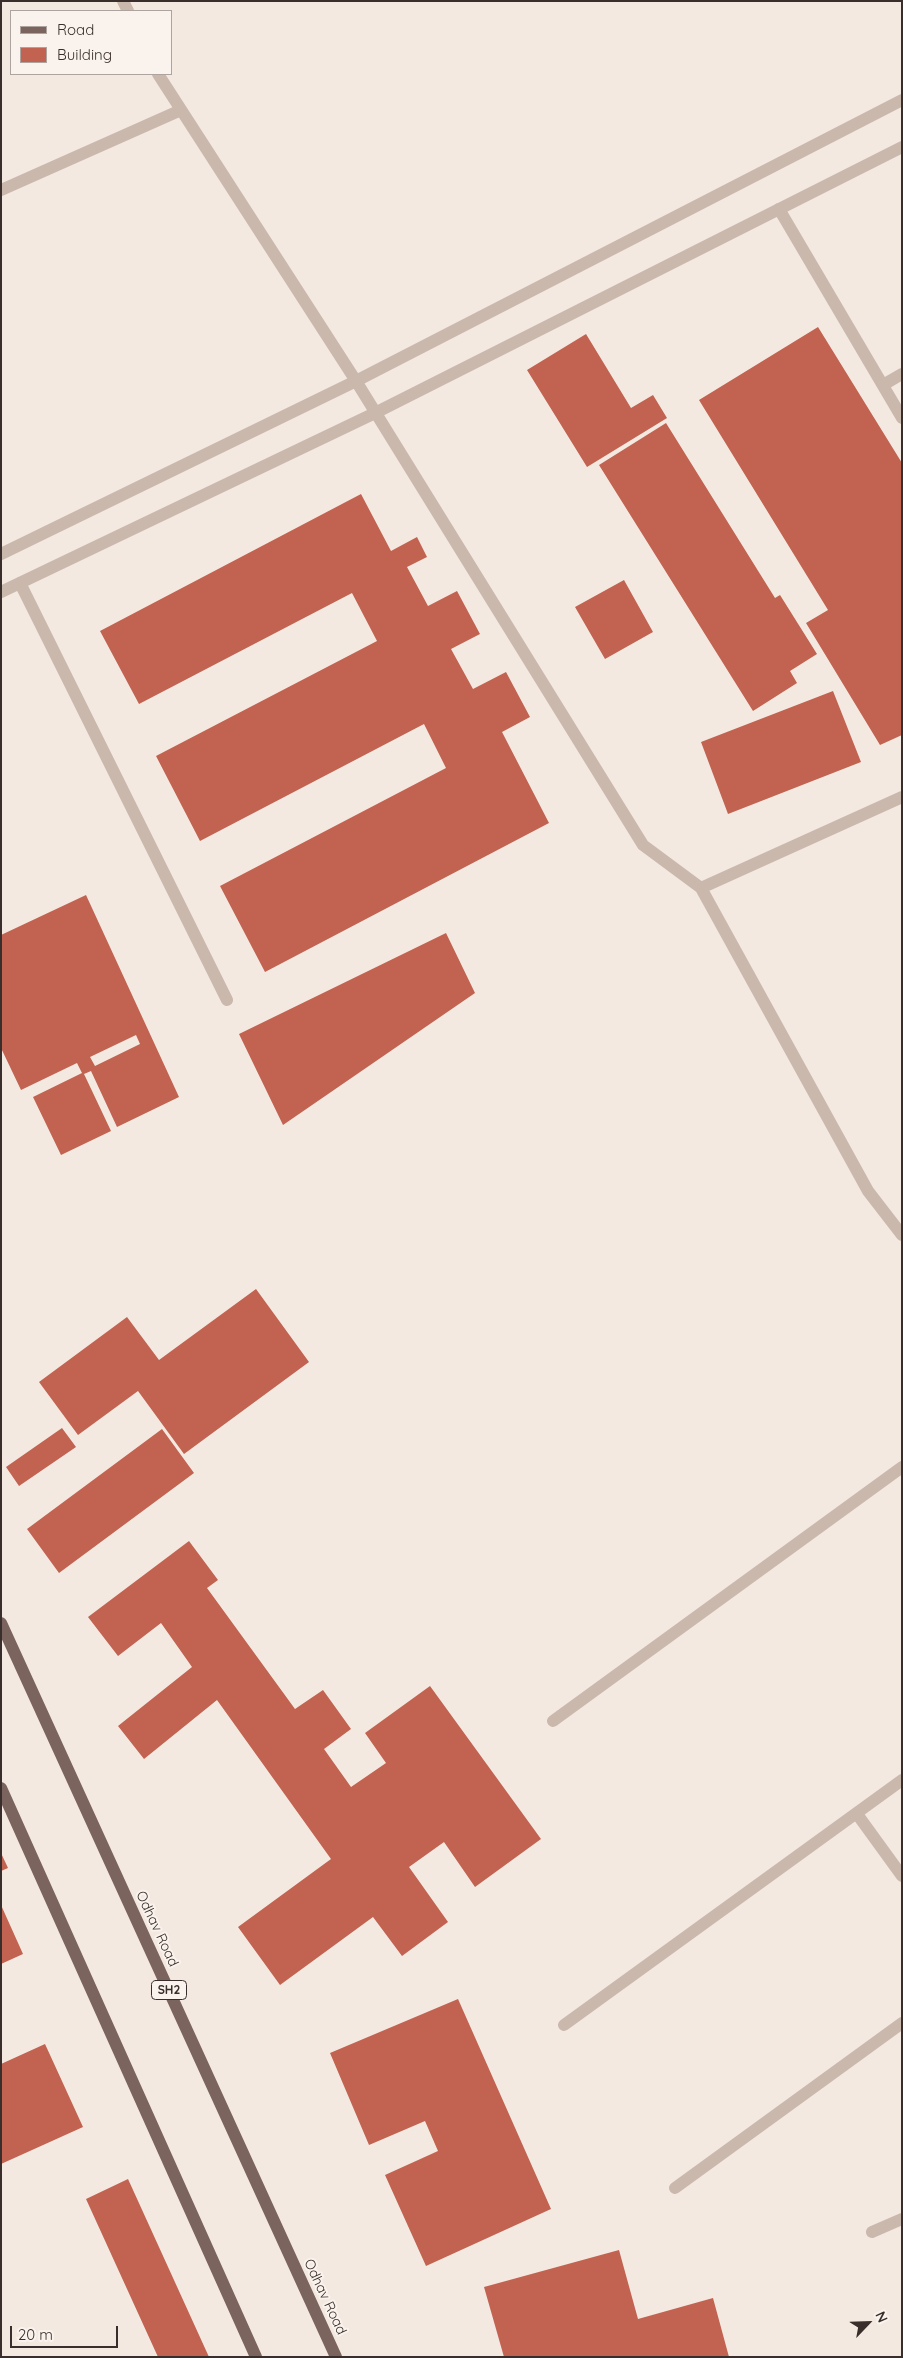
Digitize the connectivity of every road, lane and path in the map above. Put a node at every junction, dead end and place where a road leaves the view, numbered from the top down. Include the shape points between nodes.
1 (159, 75) edge
2 (902, 100) edge
3 (181, 110) junction
4 (902, 147) edge
5 (1, 190) edge
6 (779, 209) junction
7 (902, 374) edge
8 (356, 381) junction
9 (883, 385) junction
10 (375, 413) junction
11 (902, 418) edge
12 (1, 554) edge
13 (20, 583) junction
14 (1, 592) edge
15 (902, 797) edge
16 (701, 888) junction
17 (227, 1000) dead end
18 (902, 1236) edge
19 (902, 1466) edge
20 (1, 1623) edge
21 (553, 1722) dead end
22 (902, 1780) edge
23 (1, 1788) edge
24 (857, 1814) junction
25 (902, 1876) edge
26 (902, 2023) edge
27 (564, 2025) dead end
28 (675, 2188) dead end
29 (902, 2219) edge
30 (872, 2232) dead end
31 (256, 2357) edge
32 (336, 2357) edge

1 - 3 street
2 - 8 street
3 - 5 street
3 - 8 street
4 - 6 street
6 - 9 street
6 - 10 street
7 - 9 street
8 - 10 street
8 - 12 street
9 - 11 street
10 - 13 street
10 - 16 street via 643,845
13 - 14 street
13 - 17 street
15 - 16 street
16 - 18 street via 868,1191
19 - 21 street
20 - 32 main road, Odhav Road / SH2
22 - 24 street
23 - 31 main road
24 - 25 street
24 - 27 street
26 - 28 street
29 - 30 street

